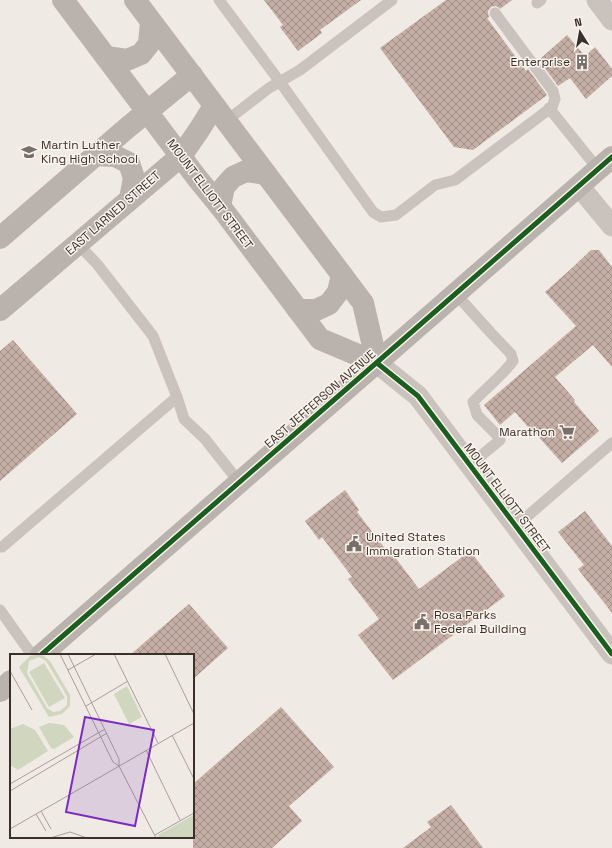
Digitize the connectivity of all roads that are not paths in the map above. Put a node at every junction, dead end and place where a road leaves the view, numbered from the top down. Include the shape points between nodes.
1 (63, 0) edge
2 (135, 0) edge
3 (219, 0) edge
4 (392, 0) edge
5 (597, 0) edge
6 (377, 4) edge
7 (495, 13) dead end
8 (612, 20) edge
9 (151, 22) junction
10 (106, 57) junction
11 (192, 74) junction
12 (280, 82) junction
13 (549, 108) junction
14 (147, 112) junction
15 (220, 113) junction
16 (96, 155) junction
17 (181, 156) junction
18 (605, 163) edge
19 (266, 174) junction
20 (579, 186) junction
21 (130, 199) junction
22 (220, 206) junction
23 (612, 226) edge
24 (0, 238) edge
25 (78, 244) junction
26 (342, 275) junction
27 (456, 294) junction
28 (0, 310) edge
29 (298, 310) junction
30 (377, 363) junction
31 (177, 397) junction
32 (612, 443) edge
33 (470, 465) junction
34 (239, 482) junction
35 (516, 526) junction
36 (2, 547) dead end
37 (0, 610) edge
38 (31, 654) edge
39 (42, 654) edge
40 (612, 654) edge
41 (10, 682) edge
42 (0, 691) edge

1 - 10 main road, MOUNT ELLIOTT STREET
2 - 9 main road
3 - 12 lane
4 - 6 lane
5 - 8 street
6 - 12 lane via 300,70
7 - 13 lane via 553,91 555,99
9 - 10 main road via 149,44 141,54 128,60
9 - 11 main road
10 - 14 main road, MOUNT ELLIOTT STREET
11 - 14 main road
11 - 15 main road
12 - 13 lane via 373,212 381,217 396,214 435,185 455,180
12 - 15 lane
13 - 18 lane
14 - 16 main road
14 - 17 main road, MOUNT ELLIOTT STREET
15 - 17 main road, EAST LARNED STREET via 200,130
15 - 19 main road
16 - 21 main road via 114,156 129,163 134,178
16 - 24 main road
17 - 21 main road, EAST LARNED STREET
17 - 22 main road, MOUNT ELLIOTT STREET
18 - 20 main road, EAST JEFFERSON AVENUE
19 - 22 main road via 246,171 233,176 224,187
19 - 26 main road
20 - 23 street
20 - 27 main road, EAST JEFFERSON AVENUE
21 - 25 main road, EAST LARNED STREET
22 - 29 main road, MOUNT ELLIOTT STREET
25 - 28 main road, EAST LARNED STREET
25 - 31 lane via 97,264 153,336
26 - 29 main road via 338,292 330,304 316,310
26 - 30 main road via 363,303
27 - 30 main road, EAST JEFFERSON AVENUE
27 - 33 lane via 512,354 512,361 505,371 473,402 477,415 500,440
29 - 30 main road, MOUNT ELLIOTT STREET via 320,339
30 - 33 street, MOUNT ELLIOTT STREET via 418,396
30 - 34 main road, EAST JEFFERSON AVENUE
31 - 34 lane via 184,419 205,439
31 - 36 lane
32 - 35 lane
33 - 35 street, MOUNT ELLIOTT STREET
34 - 39 main road, EAST JEFFERSON AVENUE
35 - 40 street, MOUNT ELLIOTT STREET
37 - 38 lane
41 - 42 main road

